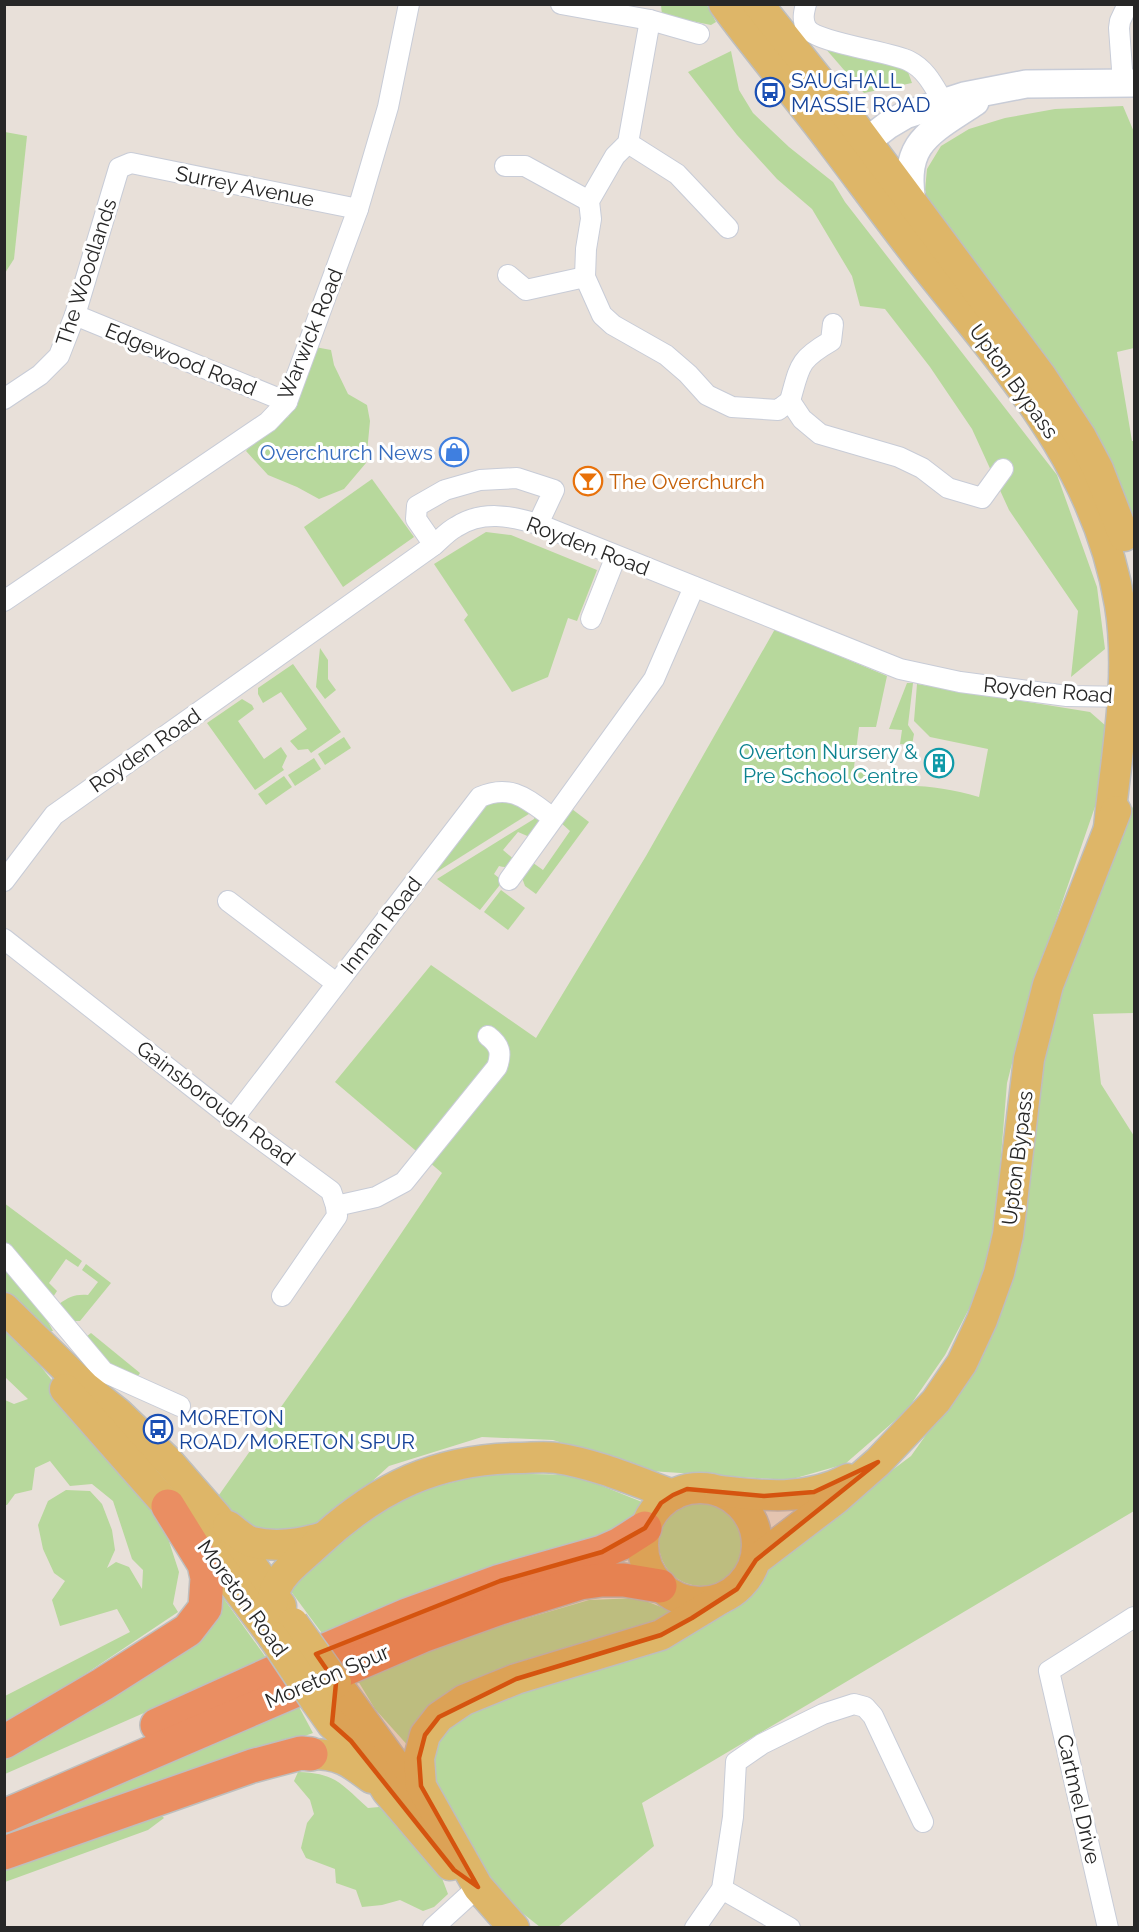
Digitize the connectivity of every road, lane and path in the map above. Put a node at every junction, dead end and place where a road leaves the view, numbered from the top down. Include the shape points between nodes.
1 (409, 4) edge
2 (561, 4) edge
3 (724, 4) edge
4 (758, 4) edge
5 (1128, 4) edge
6 (805, 11) edge
7 (650, 20) junction
8 (699, 34) dead end
9 (1128, 52) edge
10 (1129, 83) edge
11 (994, 90) junction
12 (941, 104) junction
13 (628, 143) junction
14 (860, 157) junction
15 (131, 163) joint
16 (505, 166) dead end
17 (589, 201) junction
18 (913, 207) junction
19 (358, 210) junction
20 (728, 228) dead end
21 (508, 275) dead end
22 (585, 277) junction
23 (75, 315) junction
24 (834, 324) dead end
25 (4, 399) edge
26 (790, 401) junction
27 (287, 402) junction
28 (1003, 469) dead end
29 (538, 524) junction
30 (434, 545) junction
31 (616, 556) junction
32 (1134, 580) edge
33 (694, 587) junction
34 (4, 601) edge
35 (591, 618) dead end
36 (1129, 697) edge
37 (1134, 756) edge
38 (553, 818) junction
39 (1109, 828) junction
40 (509, 880) dead end
41 (4, 881) edge
42 (228, 901) dead end
43 (4, 939) edge
44 (336, 983) junction
45 (488, 1036) dead end
46 (233, 1119) junction
47 (336, 1206) junction
48 (4, 1254) edge
49 (282, 1296) dead end
50 (4, 1309) edge
51 (73, 1357) junction
52 (180, 1406) dead end
53 (878, 1462) junction
54 (716, 1490) junction
55 (673, 1495) junction
56 (168, 1506) junction
57 (218, 1520) junction
58 (645, 1528) junction
59 (325, 1536) junction
60 (756, 1560) junction
61 (660, 1586) junction
62 (273, 1594) junction
63 (722, 1598) junction
64 (1134, 1617) edge
65 (283, 1630) junction
66 (326, 1692) junction
67 (332, 1724) junction
68 (4, 1743) edge
69 (311, 1754) junction
70 (387, 1791) junction
71 (4, 1792) edge
72 (4, 1816) edge
73 (923, 1822) dead end
74 (454, 1847) junction
75 (4, 1853) edge
76 (478, 1887) junction
77 (722, 1889) junction
78 (433, 1928) edge
79 (514, 1928) edge
80 (695, 1928) edge
81 (790, 1928) edge
82 (1108, 1928) edge

1 - 19 street, Warwick Road via 388,107
2 - 7 street
3 - 14 main road, Upton Bypass
4 - 14 main road, Upton Bypass
5 - 9 street via 1119,28
6 - 12 street via 805,26 814,35 880,51 922,69
7 - 8 street
7 - 13 street
9 - 10 street
10 - 11 main road via 1026,84
11 - 12 main road
11 - 18 main road via 940,125 915,152 909,188
12 - 14 main road via 904,132
13 - 17 street via 615,156
13 - 20 street via 677,174
14 - 18 main road, Upton Bypass
14 - 36 main road, Upton Bypass via 918,256 1042,415 1075,470 1112,566
15 - 19 street, Surrey Avenue
15 - 23 street, The Woodlands via 119,168
16 - 17 street via 525,166
17 - 22 street
18 - 32 main road, Upton Bypass via 1041,376 1081,436 1116,512
19 - 27 street, Warwick Road
21 - 22 street via 526,290
22 - 26 street via 602,315 666,355 707,395 732,407 762,410 778,410
23 - 25 street, The Woodlands via 59,356 40,375
23 - 27 street, Edgewood Road
24 - 26 street via 831,341 800,365
26 - 28 street via 802,419 820,434 899,457 922,468 948,488 982,498
27 - 34 street, Warwick Road via 268,422
29 - 30 street, Royden Road via 511,516 484,517 456,526
29 - 30 street via 554,490 517,478 480,480 445,490 417,506 416,519
29 - 31 street, Royden Road
30 - 41 street, Royden Road via 54,814
31 - 33 street, Royden Road
31 - 35 street
33 - 36 street, Royden Road via 900,669 1067,696
33 - 38 street via 654,679
36 - 39 main road, Upton Bypass
37 - 39 main road, Upton Bypass via 1129,780
38 - 40 street
38 - 44 street, Inman Road via 509,791 480,797
39 - 53 main road, Upton Bypass via 1048,985 1032,1048 1008,1235 982,1320 962,1363 936,1401
42 - 44 street
43 - 46 street, Gainsborough Road
44 - 46 street, Inman Road
45 - 47 street via 500,1051 496,1067 404,1182 376,1197
46 - 47 street, Gainsborough Road via 331,1191
47 - 49 street via 337,1216
48 - 51 street
50 - 51 main road, Moreton Road
50 - 56 main road, Moreton Road via 57,1379
51 - 52 street
51 - 57 main road, Moreton Road via 118,1413 168,1461
53 - 54 main road, Upton Bypass via 814,1492 764,1496
53 - 60 main road, Upton Bypass
54 - 55 main road via 687,1489
54 - 60 main road via 732,1498 750,1517 757,1542
55 - 58 main road via 656,1509
55 - 59 main road via 605,1470 555,1458 501,1458 459,1464 390,1488
56 - 65 main road, Moreton Road
56 - 68 highway via 204,1564 205,1608 188,1630
57 - 59 main road via 250,1542 278,1545
57 - 62 main road, Moreton Road
58 - 61 main road via 645,1559
58 - 71 highway, Moreton Spur via 602,1552 500,1581 406,1616
59 - 62 main road via 279,1579
60 - 63 main road via 737,1589
61 - 63 main road via 690,1601
61 - 72 highway, Moreton Spur via 624,1580 580,1583 500,1608 412,1640
62 - 65 main road via 270,1615
63 - 74 main road via 661,1635 516,1679 464,1700 439,1717 425,1736 419,1758 422,1786
64 - 82 street, Cartmel Drive via 1049,1671
65 - 66 main road, Moreton Road, bridge
66 - 67 main road, Moreton Road
66 - 74 main road, Moreton Road
67 - 69 main road via 325,1740
67 - 70 main road, Moreton Road via 351,1741
69 - 70 main road via 331,1754 353,1764
69 - 75 highway via 252,1766
70 - 76 main road, Moreton Road via 454,1870
73 - 77 street via 873,1716 865,1707 854,1704 823,1714 762,1744 736,1762 733,1817
74 - 76 main road
76 - 78 street
76 - 79 main road
77 - 80 street
77 - 81 street

